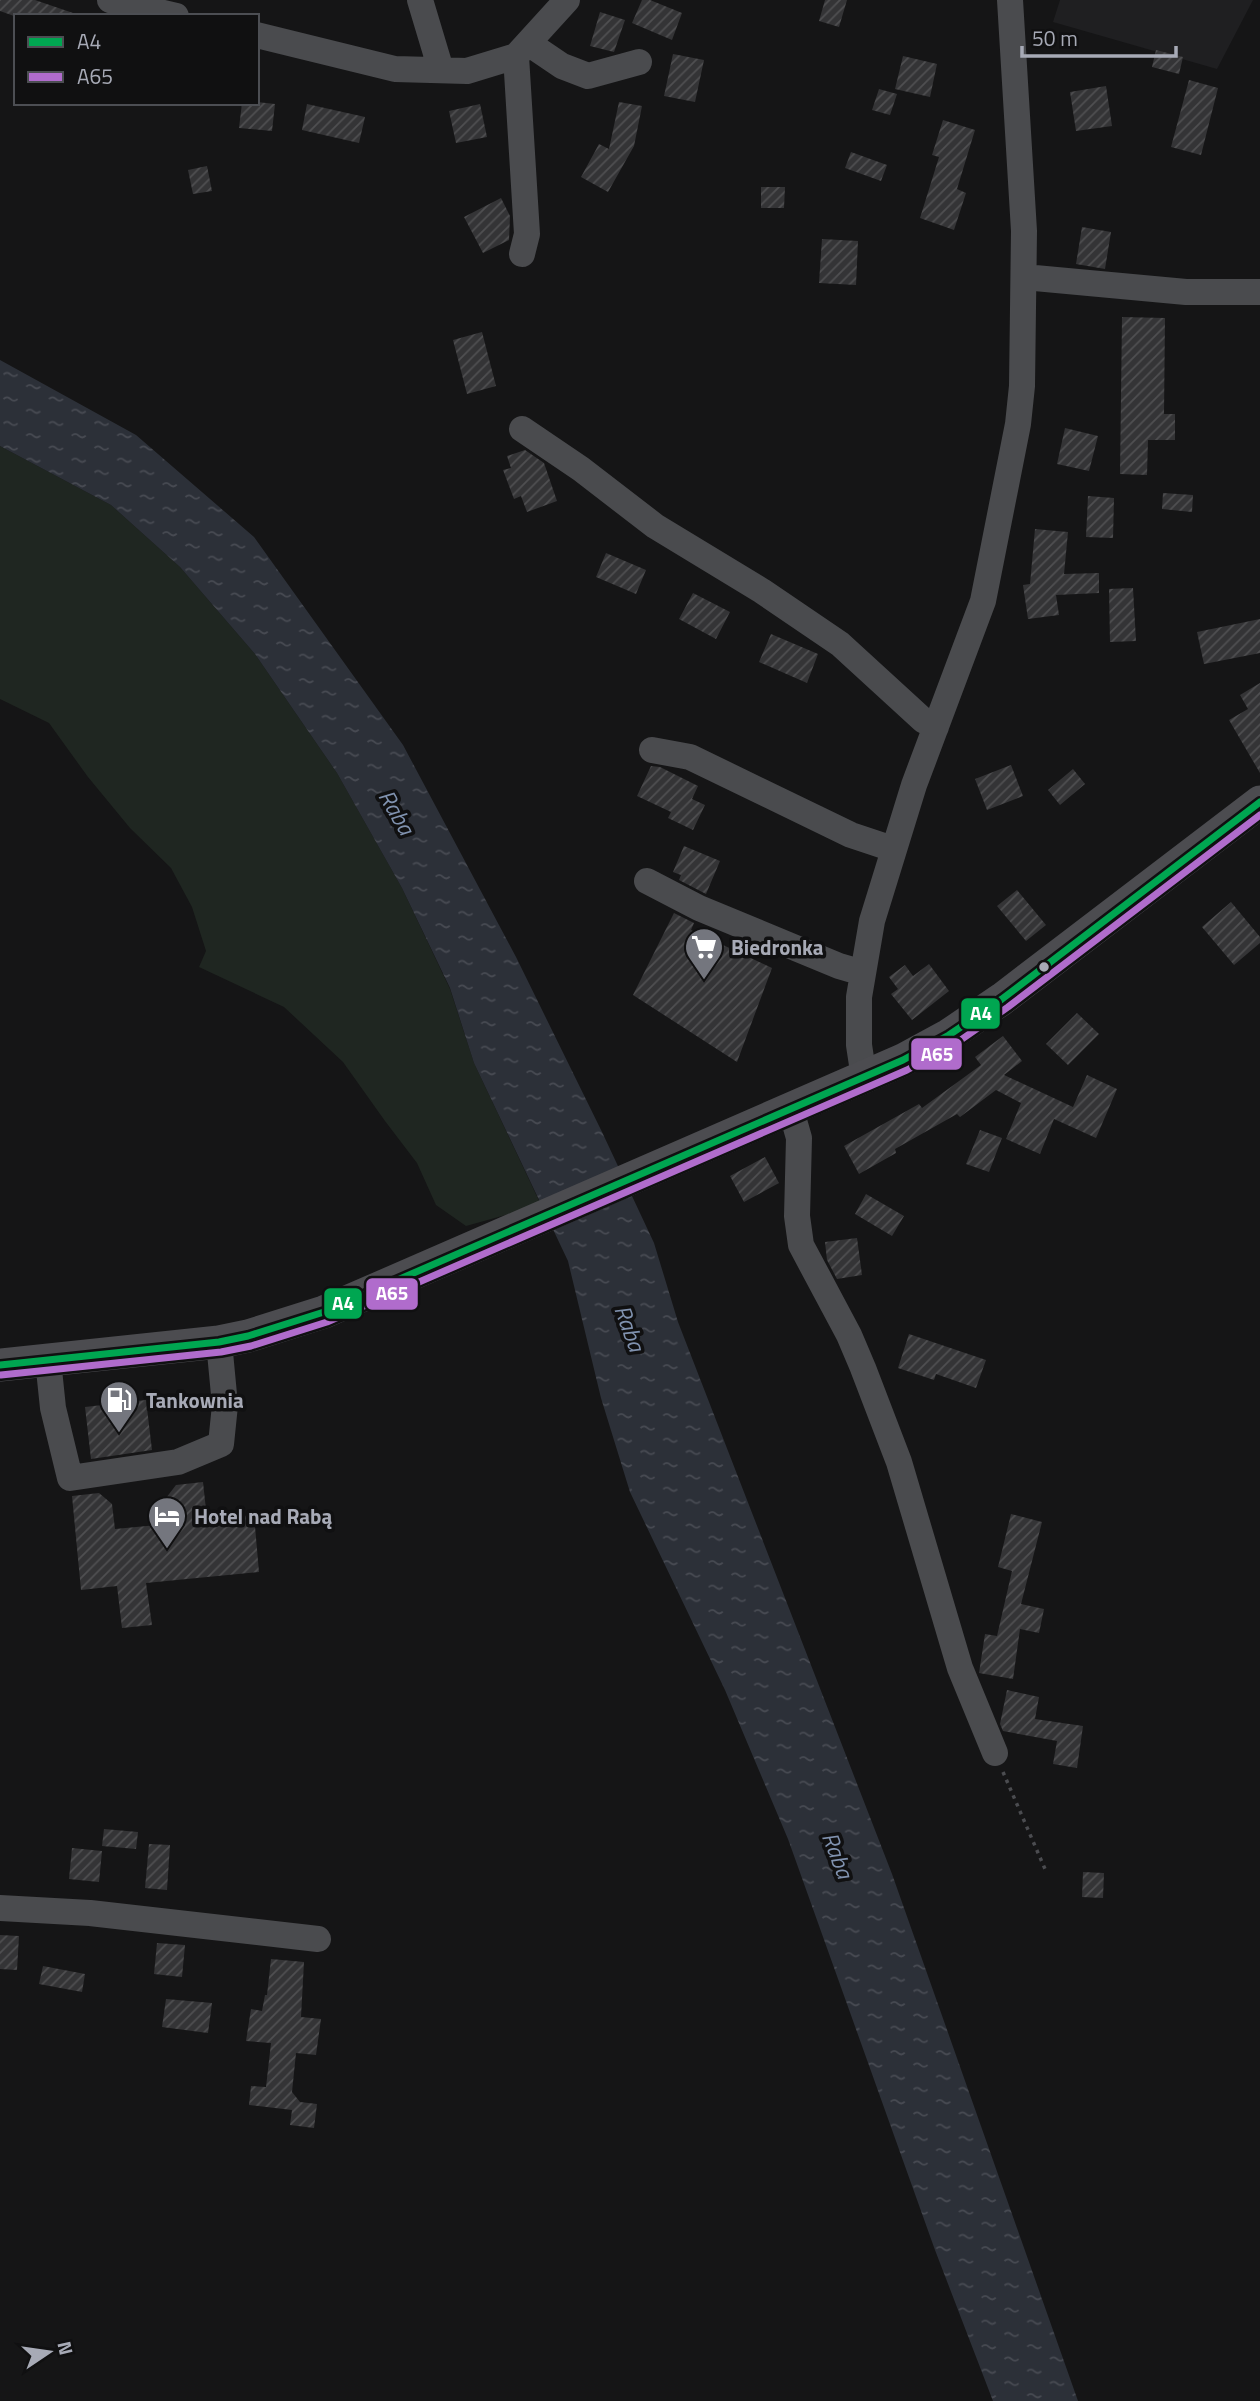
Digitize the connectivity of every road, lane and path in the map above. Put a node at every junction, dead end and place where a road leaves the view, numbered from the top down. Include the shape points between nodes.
1 (110, 0) edge
2 (420, 0) edge
3 (567, 0) edge
4 (1010, 0) edge
5 (168, 14) edge
6 (259, 35) edge
7 (522, 49) junction
8 (639, 62) dead end
9 (441, 70) junction
10 (522, 254) dead end
11 (1024, 277) junction
12 (1260, 292) edge
13 (522, 429) dead end
14 (936, 727) junction
15 (652, 750) dead end
16 (1260, 802) edge
17 (893, 849) junction
18 (647, 881) dead end
19 (863, 973) junction
20 (864, 1078) junction
21 (791, 1110) junction
22 (219, 1342) junction
23 (48, 1360) junction
24 (0, 1365) edge
25 (995, 1754) joint
26 (1045, 1869) dead end
27 (0, 1908) edge
28 (318, 1939) dead end

1 - 5 street
2 - 9 street
3 - 7 street
4 - 11 street
6 - 9 street via 395,69
7 - 8 street via 588,76
7 - 9 street via 467,71
7 - 10 street via 527,234
11 - 12 street via 1185,292
11 - 14 street via 1021,398 1001,516 983,601
13 - 14 street via 655,526 840,643
14 - 17 street
15 - 17 street via 690,757 851,835
16 - 20 main road via 1002,999 949,1035
17 - 19 street
18 - 19 street via 699,908
19 - 20 street via 859,1045
20 - 21 main road
21 - 22 main road via 324,1312
21 - 25 street via 799,1138 796,1216 801,1245 849,1335 899,1462 960,1668
22 - 23 main road
22 - 23 street via 225,1405 220,1444 178,1462 70,1478 53,1408
23 - 24 main road
25 - 26 path
27 - 28 street via 90,1913

